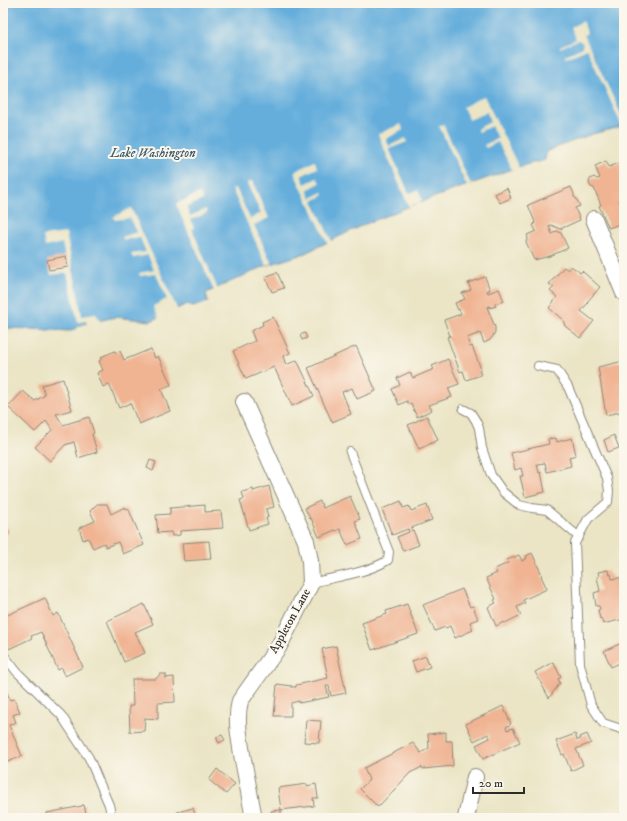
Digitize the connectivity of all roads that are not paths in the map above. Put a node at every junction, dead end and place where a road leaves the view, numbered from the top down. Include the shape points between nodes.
1 (594, 219) dead end
2 (624, 293) edge
3 (538, 366) dead end
4 (244, 402) dead end
5 (464, 409) dead end
6 (350, 452) dead end
7 (579, 537) junction
8 (312, 583) junction
9 (3, 654) edge
10 (624, 730) edge
11 (475, 777) dead end
12 (112, 818) edge
13 (254, 818) edge
14 (466, 818) edge

1 - 2 street
3 - 7 lane via 557,370 568,387 607,478 610,491 608,502 588,519
4 - 8 street, Appleton Lane via 306,541
5 - 7 lane via 471,413 476,421 491,474 503,492 519,504 548,510
6 - 8 lane via 389,552 388,560 369,569
7 - 10 lane via 575,543 580,664 591,705 603,723
8 - 13 street, Appleton Lane via 279,646 240,701 237,710
9 - 12 lane via 65,721 89,758
11 - 14 street

